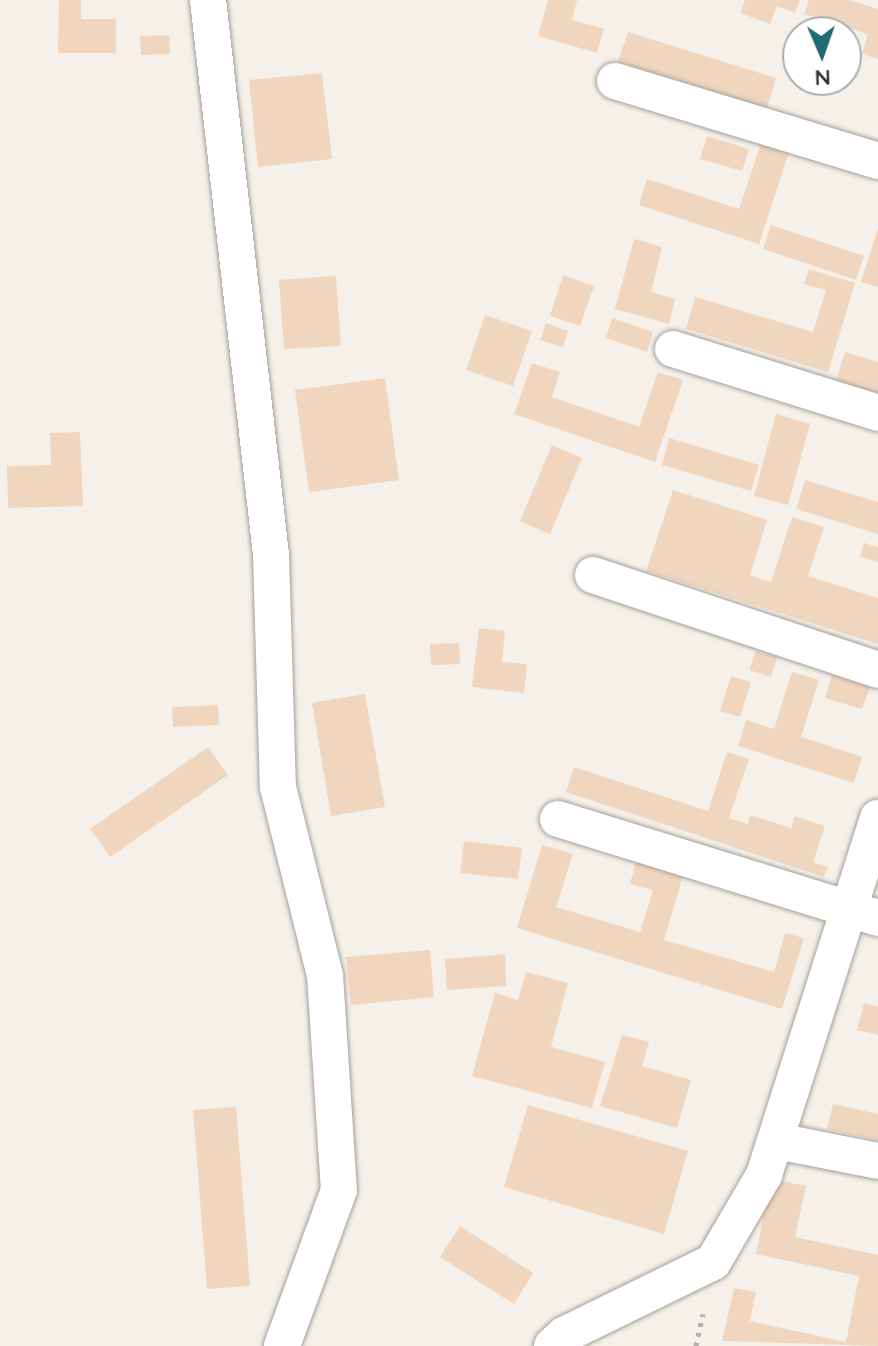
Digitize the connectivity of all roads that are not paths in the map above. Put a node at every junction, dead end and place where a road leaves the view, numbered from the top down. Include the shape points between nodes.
1 (208, 0) edge
2 (615, 81) dead end
3 (878, 161) edge
4 (673, 349) dead end
5 (878, 413) edge
6 (593, 575) dead end
7 (878, 670) edge
8 (878, 818) edge
9 (558, 819) dead end
10 (863, 915) edge
11 (777, 1141) junction
12 (878, 1161) edge
13 (282, 1346) edge
14 (552, 1346) edge

1 - 13 street via 271,555 278,787 325,975 339,1190
2 - 3 street
4 - 5 street
6 - 7 street
8 - 10 street
9 - 10 street
10 - 11 street
11 - 12 street
11 - 14 street via 764,1175 713,1262 564,1335

